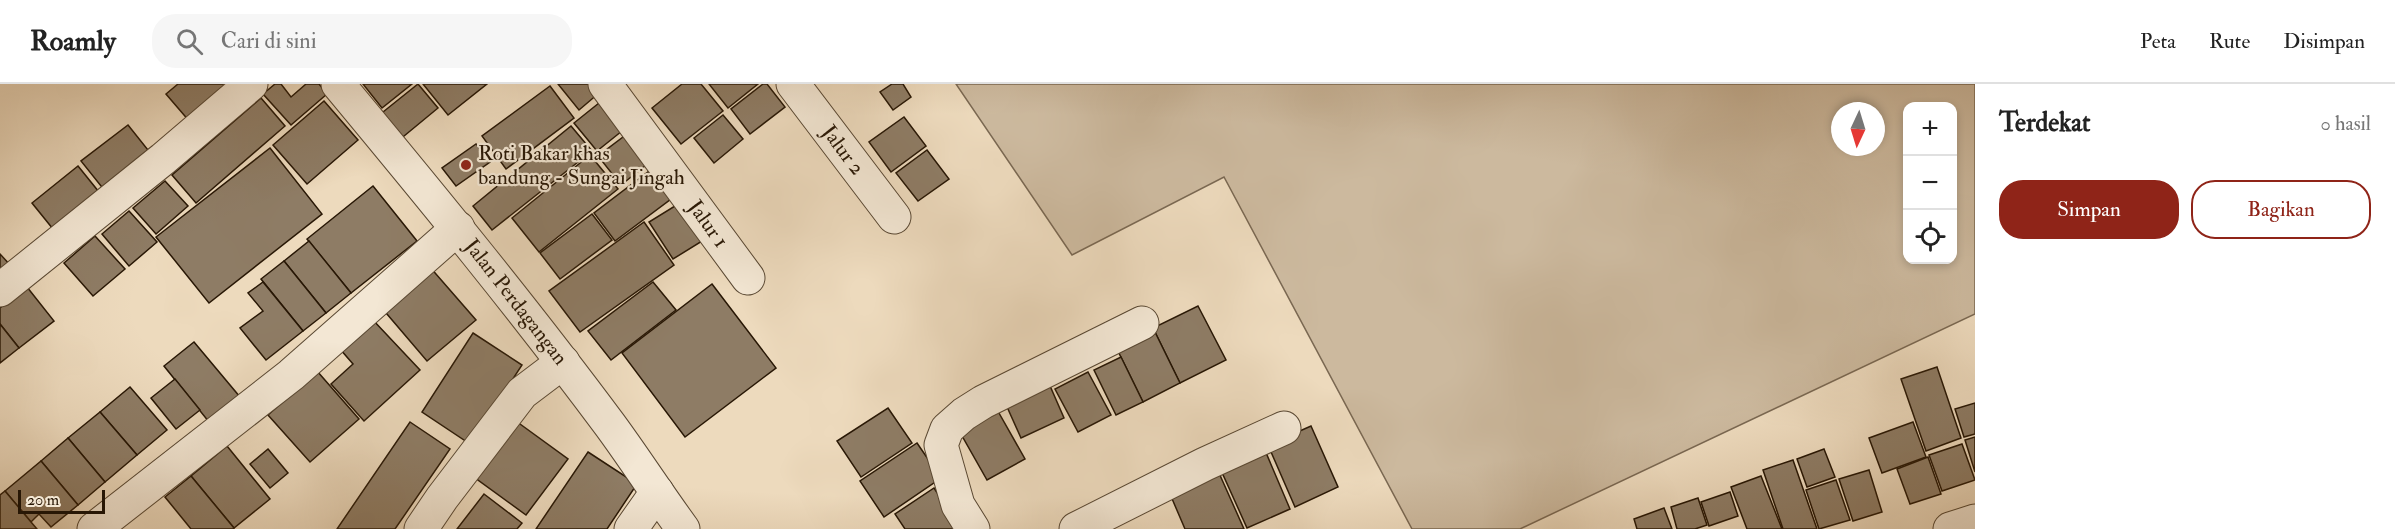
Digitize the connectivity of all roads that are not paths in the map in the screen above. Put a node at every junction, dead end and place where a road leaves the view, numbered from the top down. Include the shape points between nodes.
1 (251, 84) edge
2 (338, 84) edge
3 (605, 84) edge
4 (793, 84) edge
5 (894, 217) dead end
6 (458, 228) junction
7 (748, 278) dead end
8 (0, 290) edge
9 (1142, 323) dead end
10 (563, 362) junction
11 (1284, 428) dead end
12 (657, 492) junction
13 (1975, 521) edge
14 (94, 529) edge
15 (421, 529) edge
16 (631, 529) edge
17 (683, 529) edge
18 (973, 529) edge
19 (1076, 529) edge
20 (1950, 529) edge

1 - 8 street
2 - 6 street, Jalan Perdagangan
3 - 7 street, Jalur 1
4 - 5 street, Jalur 2
6 - 10 street, Jalan Perdagangan
6 - 14 street via 291,375
9 - 18 street via 982,402 947,429 940,445 958,506
10 - 12 street, Jalan Perdagangan
10 - 15 street via 522,393
11 - 19 street
12 - 16 street
12 - 17 street, Jalan Perdagangan
13 - 20 street

